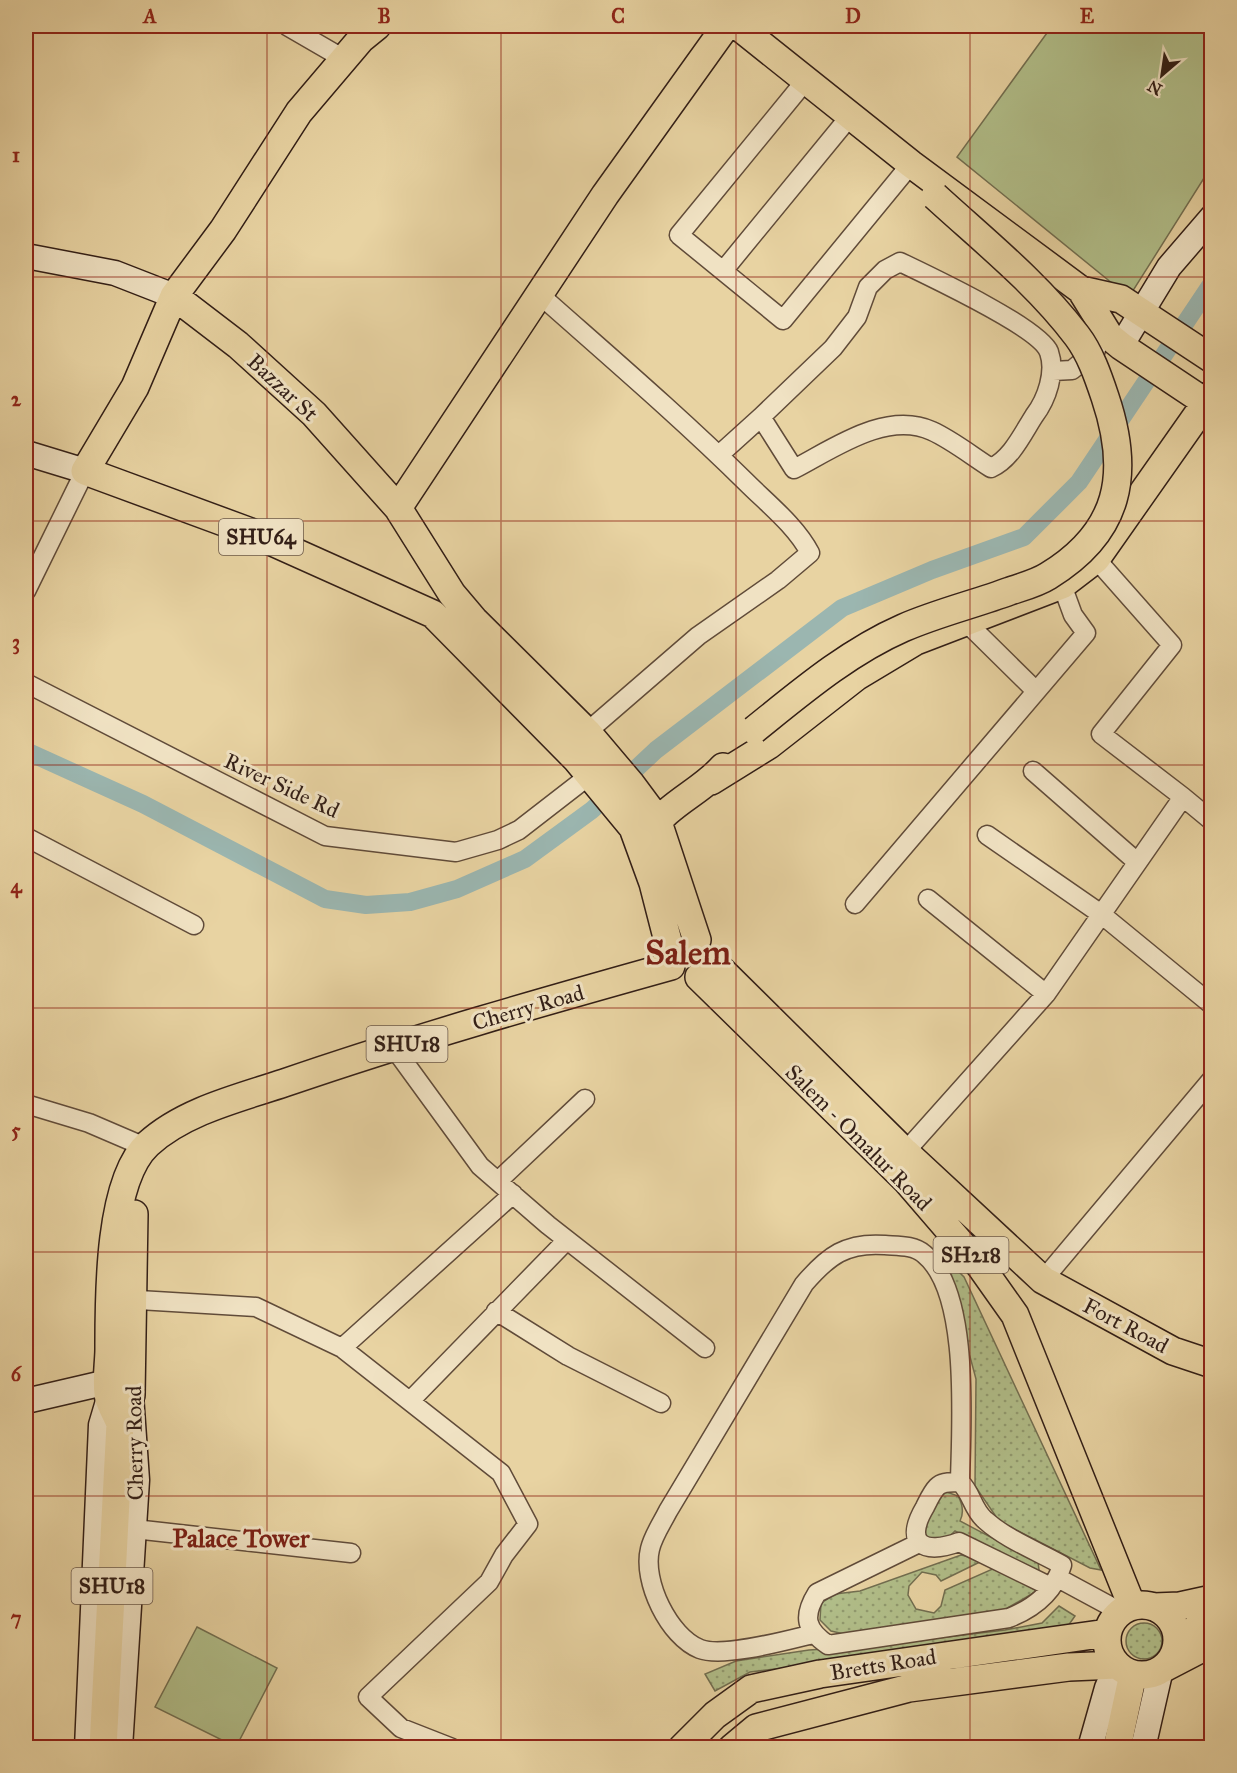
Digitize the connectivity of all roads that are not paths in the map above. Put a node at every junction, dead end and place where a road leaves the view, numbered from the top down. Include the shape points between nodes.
1 (287, 26) edge
2 (377, 26) edge
3 (726, 26) edge
4 (738, 26) edge
5 (344, 59) junction
6 (806, 80) junction
7 (850, 115) junction
8 (911, 164) junction
9 (935, 196) dead end
10 (1212, 217) edge
11 (26, 256) edge
12 (723, 271) junction
13 (1081, 290) junction
14 (540, 295) junction
15 (174, 296) junction
16 (1146, 315) junction
17 (1122, 346) junction
18 (1212, 359) edge
19 (1053, 371) junction
20 (1205, 398) edge
21 (761, 417) junction
22 (26, 453) edge
23 (719, 455) junction
24 (85, 471) junction
25 (398, 508) junction
26 (1096, 559) junction
27 (1062, 585) junction
28 (26, 591) edge
29 (452, 594) junction
30 (433, 614) junction
31 (967, 623) junction
32 (26, 683) edge
33 (1036, 691) junction
34 (761, 737) junction
35 (587, 752) junction
36 (1033, 771) dead end
37 (1183, 797) junction
38 (1212, 821) edge
39 (643, 832) junction
40 (987, 835) dead end
41 (26, 837) edge
42 (1137, 862) junction
43 (928, 899) dead end
44 (855, 904) dead end
45 (1101, 914) junction
46 (194, 925) dead end
47 (671, 959) junction
48 (702, 959) junction
49 (1046, 994) junction
50 (1212, 1005) edge
51 (394, 1048) junction
52 (1212, 1079) edge
53 (585, 1099) dead end
54 (26, 1104) edge
55 (148, 1144) junction
56 (905, 1152) junction
57 (498, 1181) junction
58 (513, 1194) junction
59 (567, 1240) junction
60 (1043, 1280) junction
61 (120, 1299) junction
62 (496, 1311) junction
63 (342, 1348) junction
64 (705, 1348) dead end
65 (1212, 1364) edge
66 (120, 1387) junction
67 (26, 1401) edge
68 (410, 1401) junction
69 (661, 1402) dead end
70 (960, 1482) junction
71 (134, 1529) junction
72 (918, 1543) junction
73 (351, 1554) dead end
74 (1055, 1582) junction
75 (1212, 1599) edge
76 (1129, 1615) junction
77 (813, 1634) junction
78 (1177, 1639) junction
79 (1211, 1639) edge
80 (1161, 1669) junction
81 (1127, 1677) junction
82 (87, 1748) edge
83 (103, 1748) edge
84 (120, 1748) edge
85 (452, 1748) edge
86 (681, 1748) edge
87 (732, 1748) edge
88 (1090, 1748) edge
89 (1117, 1748) edge
90 (1143, 1748) edge

1 - 5 street
2 - 5 main road
3 - 14 main road via 604,195
4 - 6 main road
5 - 15 main road via 299,112 223,230
6 - 7 main road
6 - 12 street via 679,235
7 - 8 main road
7 - 12 street
8 - 12 street via 783,320
8 - 13 main road
9 - 34 main road, bridge via 1032,285 1078,336 1096,370 1109,410 1117,450 1118,488 1104,522 1084,549 1047,577 903,628 859,652 816,681
10 - 16 street via 1169,267
11 - 15 street, Bazzar St via 116,273
13 - 16 main road via 1121,299
13 - 17 main road
14 - 23 street
14 - 25 main road
15 - 24 main road via 135,387
15 - 25 main road, Bazzar St via 238,345 314,414
16 - 17 street
16 - 18 main road
17 - 19 street via 1072,370
17 - 20 main road
19 - 21 street via 1037,412 1003,462 991,468 931,430 897,425 864,433 794,469
19 - 21 street via 1048,349 1029,332 900,262 868,287 857,317 833,348
20 - 26 main road
21 - 23 street
22 - 24 street
23 - 35 street, River Side Rd via 805,543 810,554 698,636
24 - 28 street
24 - 30 main road, SHU64 via 248,531
25 - 29 main road, Bazzar St
26 - 27 main road
26 - 37 street via 1172,645 1101,734
27 - 31 main road
27 - 33 street via 1073,615 1086,633
29 - 30 main road
29 - 35 main road, Bazzar St
30 - 35 main road
31 - 33 street
31 - 34 main road via 916,641
32 - 35 street, River Side Rd via 325,836 456,852 498,840 519,830
33 - 44 street
34 - 39 main road
35 - 39 main road
36 - 42 street
37 - 38 street
37 - 42 street
39 - 47 main road
39 - 48 main road, Salem - Omalur Road / SH218
40 - 45 street
41 - 46 street
42 - 45 street
43 - 49 street
45 - 49 street
45 - 50 street
47 - 48 main road, Cherry Road via 679,943 685,940
47 - 48 main road via 680,976 693,979
47 - 51 main road, Cherry Road / SHU18
48 - 56 main road, Salem - Omalur Road / SH218
48 - 76 main road, Salem - Omalur Road / SH218 via 906,1180 981,1267 1016,1315
49 - 56 street
51 - 55 main road, Cherry Road / SHU18 via 210,1108
51 - 57 street via 480,1166
52 - 60 street
53 - 57 street
54 - 55 street
55 - 61 main road, Cherry Road
56 - 60 main road, Salem - Omalur Road / SH218
57 - 58 street
58 - 59 street
58 - 63 street
59 - 62 street
59 - 64 street
60 - 65 main road, Fort Road via 1173,1351
61 - 63 street via 256,1307
61 - 66 main road, Cherry Road
62 - 68 street
62 - 69 street via 568,1356
63 - 68 street
66 - 67 street
66 - 71 street, Cherry Road / SHU18 via 137,1480
66 - 82 street via 100,1437
66 - 83 main road, SHU18
68 - 85 street via 501,1473 528,1524 504,1554 489,1582 368,1697 401,1728
70 - 72 street via 937,1487 917,1521 914,1532
70 - 74 street via 967,1488 974,1510 986,1522 1062,1565
70 - 77 street via 959,1337 949,1292 936,1266 923,1252 906,1246 865,1243 826,1258 804,1284 668,1511 650,1550 652,1591 678,1636 701,1650 744,1650
71 - 73 street
71 - 84 street, Cherry Road / SHU18
72 - 74 street via 943,1548 959,1542
72 - 77 street via 817,1593 808,1606
74 - 76 street
74 - 77 street via 1032,1609 1009,1618 828,1645
75 - 76 main road, Bretts Road
76 - 78 main road, SH218 via 1170,1620
76 - 81 main road, SH218 via 1108,1651
76 - 86 main road, Bretts Road via 751,1689
78 - 79 main road
78 - 80 main road via 1170,1661
79 - 80 main road
80 - 81 main road
80 - 90 street
81 - 87 main road via 1069,1667 909,1688 756,1728
81 - 88 street via 1107,1688
81 - 89 main road

